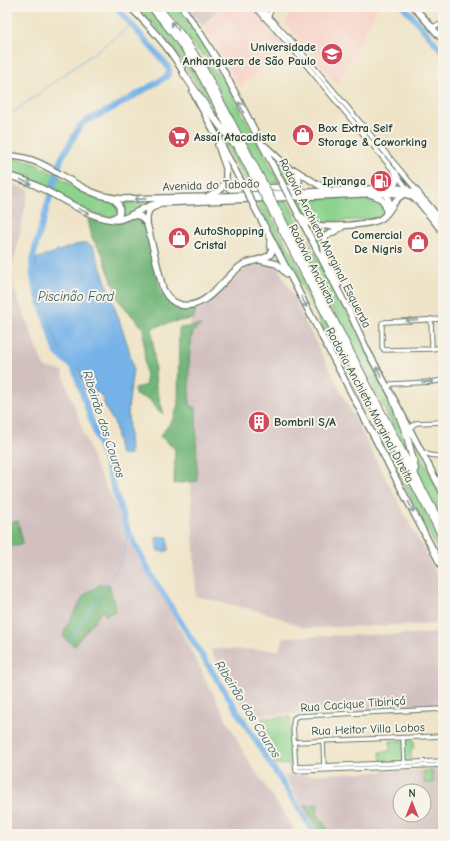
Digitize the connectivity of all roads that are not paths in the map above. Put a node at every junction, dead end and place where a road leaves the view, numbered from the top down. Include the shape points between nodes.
1 (130, 7) edge
2 (151, 7) edge
3 (158, 7) edge
4 (182, 7) edge
5 (255, 7) edge
6 (260, 7) edge
7 (272, 7) edge
8 (414, 7) edge
9 (268, 17) junction
10 (443, 24) edge
11 (431, 27) junction
12 (443, 40) edge
13 (184, 74) junction
14 (254, 130) junction
15 (216, 135) junction
16 (7, 156) edge
17 (21, 157) junction
18 (7, 160) edge
19 (246, 162) junction
20 (289, 167) junction
21 (396, 171) junction
22 (8, 175) edge
23 (226, 180) junction
24 (260, 182) junction
25 (391, 188) junction
26 (378, 189) junction
27 (331, 191) junction
28 (406, 191) junction
29 (384, 193) junction
30 (366, 194) junction
31 (207, 197) junction
32 (110, 198) junction
33 (420, 199) junction
34 (160, 203) junction
35 (272, 204) junction
36 (296, 211) junction
37 (388, 211) junction
38 (132, 215) junction
39 (110, 220) junction
40 (261, 220) junction
41 (148, 224) junction
42 (443, 224) edge
43 (345, 225) junction
44 (443, 232) edge
45 (256, 260) junction
46 (292, 281) junction
47 (351, 315) junction
48 (431, 319) junction
49 (443, 319) edge
50 (443, 347) edge
51 (432, 349) junction
52 (443, 380) edge
53 (388, 389) junction
54 (393, 399) junction
55 (443, 422) edge
56 (411, 432) junction
57 (421, 451) junction
58 (443, 456) edge
59 (418, 478) junction
60 (443, 493) edge
61 (443, 528) edge
62 (443, 538) edge
63 (443, 569) edge
64 (443, 709) edge
65 (443, 736) edge
66 (404, 738) junction
67 (322, 741) junction
68 (294, 742) junction
69 (443, 761) edge
70 (404, 765) junction
71 (443, 765) edge
72 (324, 768) junction

1 - 13 main road, Rodovia Anchieta Marginal Direita via 162,40
2 - 19 highway, Rodovia Anchieta via 195,65
24 -> 3 highway, Rodovia Anchieta via 197,59 177,28
14 -> 4 main road, Rodovia Anchieta Marginal Esquerda via 221,66
5 - 21 street
6 - 9 street
7 - 9 street
8 - 11 main road
9 - 21 street via 296,46
10 - 11 street
11 - 12 main road
13 - 15 main road, Rodovia Anchieta Marginal Direita
13 - 19 highway
14 - 20 main road via 269,151
14 - 36 main road, Rodovia Anchieta Marginal Esquerda, bridge
15 - 23 main road via 226,168
15 - 40 main road, Rodovia Anchieta Marginal Direita, bridge
16 - 17 main road, Avenida do Taboão
17 - 18 main road
17 - 32 main road, Avenida do Taboão via 35,161 93,192
19 - 24 highway, Rodovia Anchieta
20 - 23 main road via 299,178 296,187 233,190 227,186
20 - 27 main road
21 - 25 main road via 396,182
21 - 28 street
21 - 33 street
22 -> 39 main road via 42,189 81,210
23 - 31 main road via 220,190
24 - 35 highway, Rodovia Anchieta, bridge
25 - 26 main road, Avenida do Taboão
25 - 28 main road, Avenida do Taboão
26 - 27 main road, Avenida do Taboão
26 - 29 main road
27 - 31 main road, Avenida do Taboão
28 - 29 main road, Avenida do Taboão
28 - 33 main road, Avenida do Taboão
28 - 37 main road
29 - 30 main road, Avenida do Taboão
29 - 37 main road via 389,201
30 - 34 main road, Avenida do Taboão
30 - 37 main road via 382,199
31 -> 32 main road, Avenida do Taboão
32 - 39 main road via 117,202 120,208 119,215
33 - 42 main road
33 - 44 main road
34 - 38 main road, Avenida do Taboão via 145,207
34 - 41 main road via 149,210
35 - 59 highway, Rodovia Anchieta
35 - 62 highway, Rodovia Anchieta via 388,435
36 - 43 main road via 311,224
36 - 47 main road, Rodovia Anchieta Marginal Esquerda
37 - 43 main road via 382,219 375,222
38 - 39 main road, Avenida do Taboão
38 - 41 main road via 140,216
40 - 45 main road via 272,251 268,257
40 - 46 main road, Rodovia Anchieta Marginal Direita
41 - 45 main road via 163,289 168,297 179,304 192,305 204,300 239,268 247,262
43 - 47 main road via 326,236 323,247
45 - 46 main road via 276,264
46 -> 63 main road, Rodovia Anchieta Marginal Direita
53 -> 47 main road, Rodovia Anchieta Marginal Esquerda
48 - 49 street
48 - 51 street
48 -> 51 street via 385,322 382,324 382,347 386,350
50 - 51 street
53 -> 52 street via 390,384
53 - 54 main road, Rodovia Anchieta Marginal Esquerda
54 - 56 main road, Rodovia Anchieta Marginal Esquerda
54 - 59 highway via 407,436
55 - 56 street via 416,423 412,426
56 - 57 main road, Rodovia Anchieta Marginal Esquerda
57 - 58 street via 427,455
57 - 60 main road, Rodovia Anchieta Marginal Esquerda
59 - 61 highway, Rodovia Anchieta
64 - 68 street, Rua Cacique Tibiriçá via 298,716 293,721
65 - 66 street, Rua Heitor Villa Lobos
66 - 67 street, Rua Heitor Villa Lobos
66 - 70 street
67 - 68 street, Rua Heitor Villa Lobos
67 - 72 street
68 - 72 street, Rua Cacique Tibiriçá via 296,769
69 - 70 street
70 - 71 street
70 - 72 street

